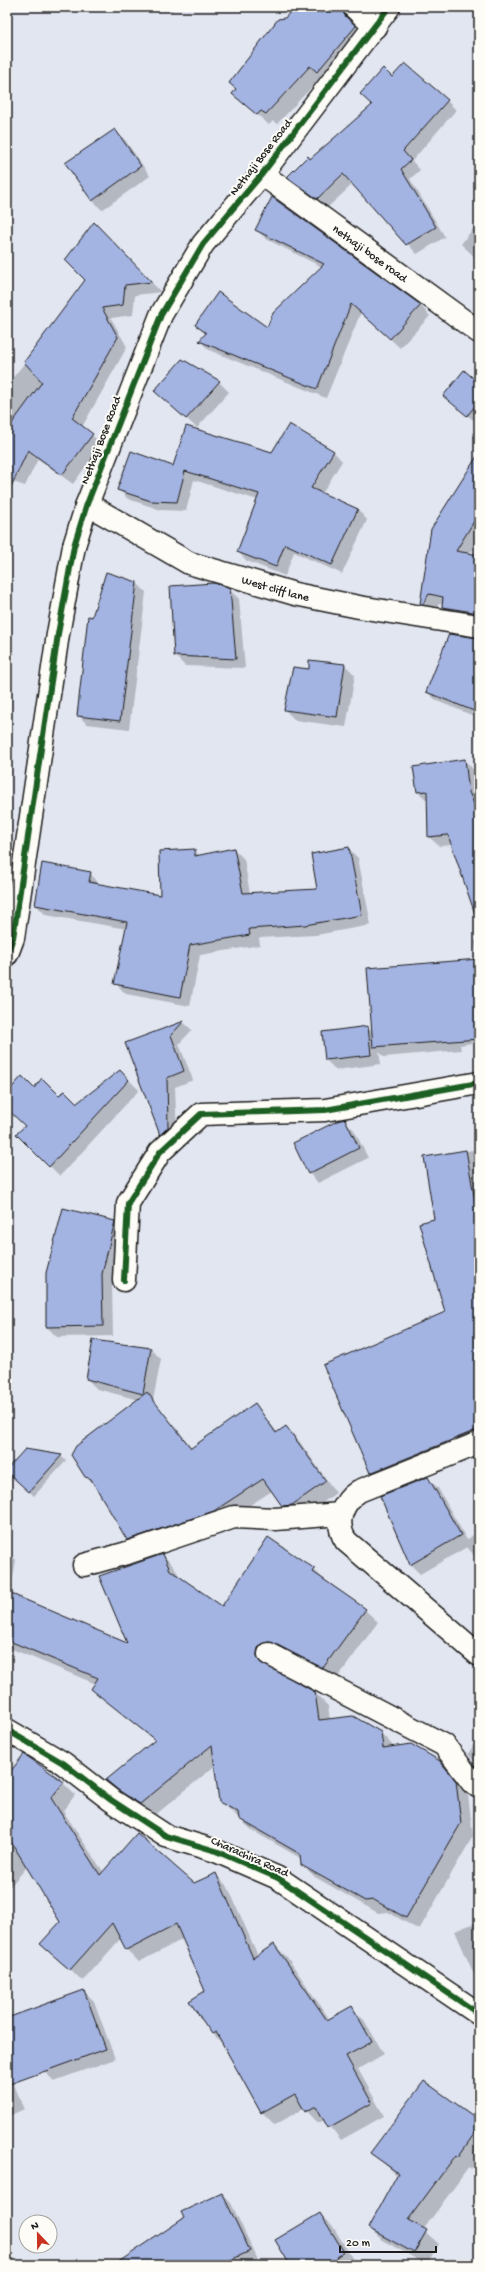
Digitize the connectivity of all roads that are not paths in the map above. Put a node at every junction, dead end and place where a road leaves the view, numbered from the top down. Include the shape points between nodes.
1 (354, 7) edge
2 (389, 7) edge
3 (375, 27) junction
4 (262, 174) junction
5 (479, 332) edge
6 (87, 504) junction
7 (479, 626) edge
8 (7, 954) edge
9 (479, 1083) edge
10 (124, 1280) dead end
11 (479, 1443) edge
12 (341, 1514) junction
13 (84, 1565) dead end
14 (269, 1654) dead end
15 (479, 1655) edge
16 (7, 1730) edge
17 (479, 1786) edge
18 (479, 2014) edge

1 - 3 street
2 - 3 street, Nethaji Bose Road
3 - 4 street, Nethaji Bose Road
4 - 5 street, nethaji bose road
4 - 6 street, Nethaji Bose Road via 204,244 161,315
6 - 7 street, West cliff lane via 188,563 295,594
6 - 8 street, Nethaji Bose Road via 74,546 58,634 13,938
9 - 10 street via 325,1110 201,1114 160,1152 128,1203
11 - 12 street via 360,1491 347,1501
12 - 13 street via 275,1519 234,1516
12 - 15 street via 339,1524 346,1541
14 - 17 street via 444,1745 472,1782
16 - 18 street, Charachira Road via 63,1763 166,1836 216,1851 278,1878

